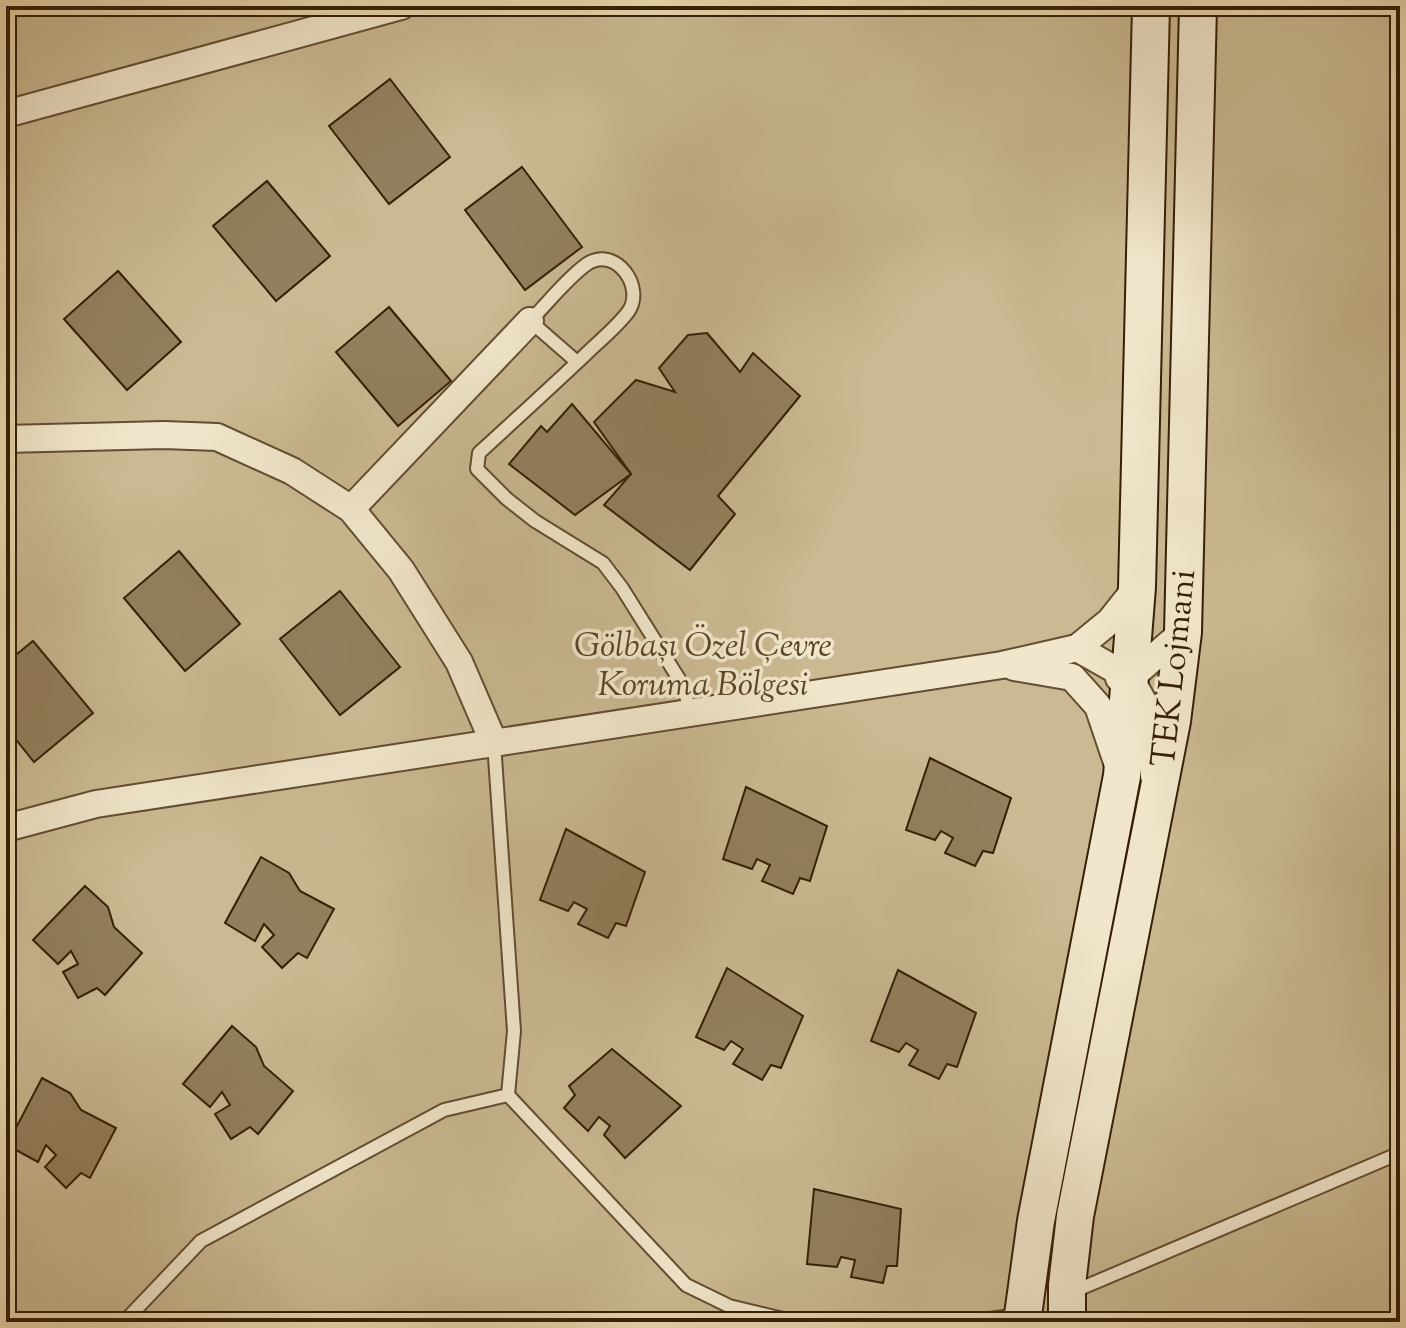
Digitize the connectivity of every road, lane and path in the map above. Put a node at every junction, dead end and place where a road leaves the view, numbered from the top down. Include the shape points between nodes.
1 (401, 6) edge
2 (1151, 6) edge
3 (1198, 6) edge
4 (6, 114) edge
5 (530, 321) junction
6 (577, 362) junction
7 (6, 439) edge
8 (351, 509) junction
9 (1137, 587) junction
10 (1183, 632) junction
11 (1077, 648) junction
12 (1002, 665) junction
13 (1072, 677) junction
14 (1130, 678) junction
15 (690, 713) junction
16 (494, 743) junction
17 (1122, 776) junction
18 (1157, 800) junction
19 (6, 828) edge
20 (508, 1095) junction
21 (1400, 1153) edge
22 (1067, 1308) edge
23 (1023, 1318) edge
24 (124, 1322) edge
25 (796, 1322) edge
26 (966, 1322) edge

1 - 4 street
2 - 9 street, TEK Lojmani
3 - 10 street, TEK Lojmani
5 - 6 lane
5 - 6 lane via 588,263 607,261 624,270 633,285 628,312
5 - 8 street
6 - 15 lane via 479,453 477,469 535,521 603,563 684,687
7 - 8 street via 217,437 292,471
8 - 16 street via 401,570 447,640
9 - 11 street via 1110,621
9 - 14 street, TEK Lojmani
10 - 14 street
10 - 18 street, TEK Lojmani
11 - 12 street
11 - 14 street
12 - 13 street
12 - 15 street
13 - 14 street
13 - 17 street via 1098,706
14 - 17 street, TEK Lojmani
14 - 18 street via 1146,707
15 - 16 street
16 - 19 street via 96,804
16 - 20 lane via 514,1031
17 - 23 street, TEK Lojmani via 1036,1221
18 - 22 street, TEK Lojmani via 1075,1216
20 - 24 lane via 444,1110 201,1241
20 - 25 lane via 686,1285 729,1306
21 - 22 lane
23 - 26 lane

